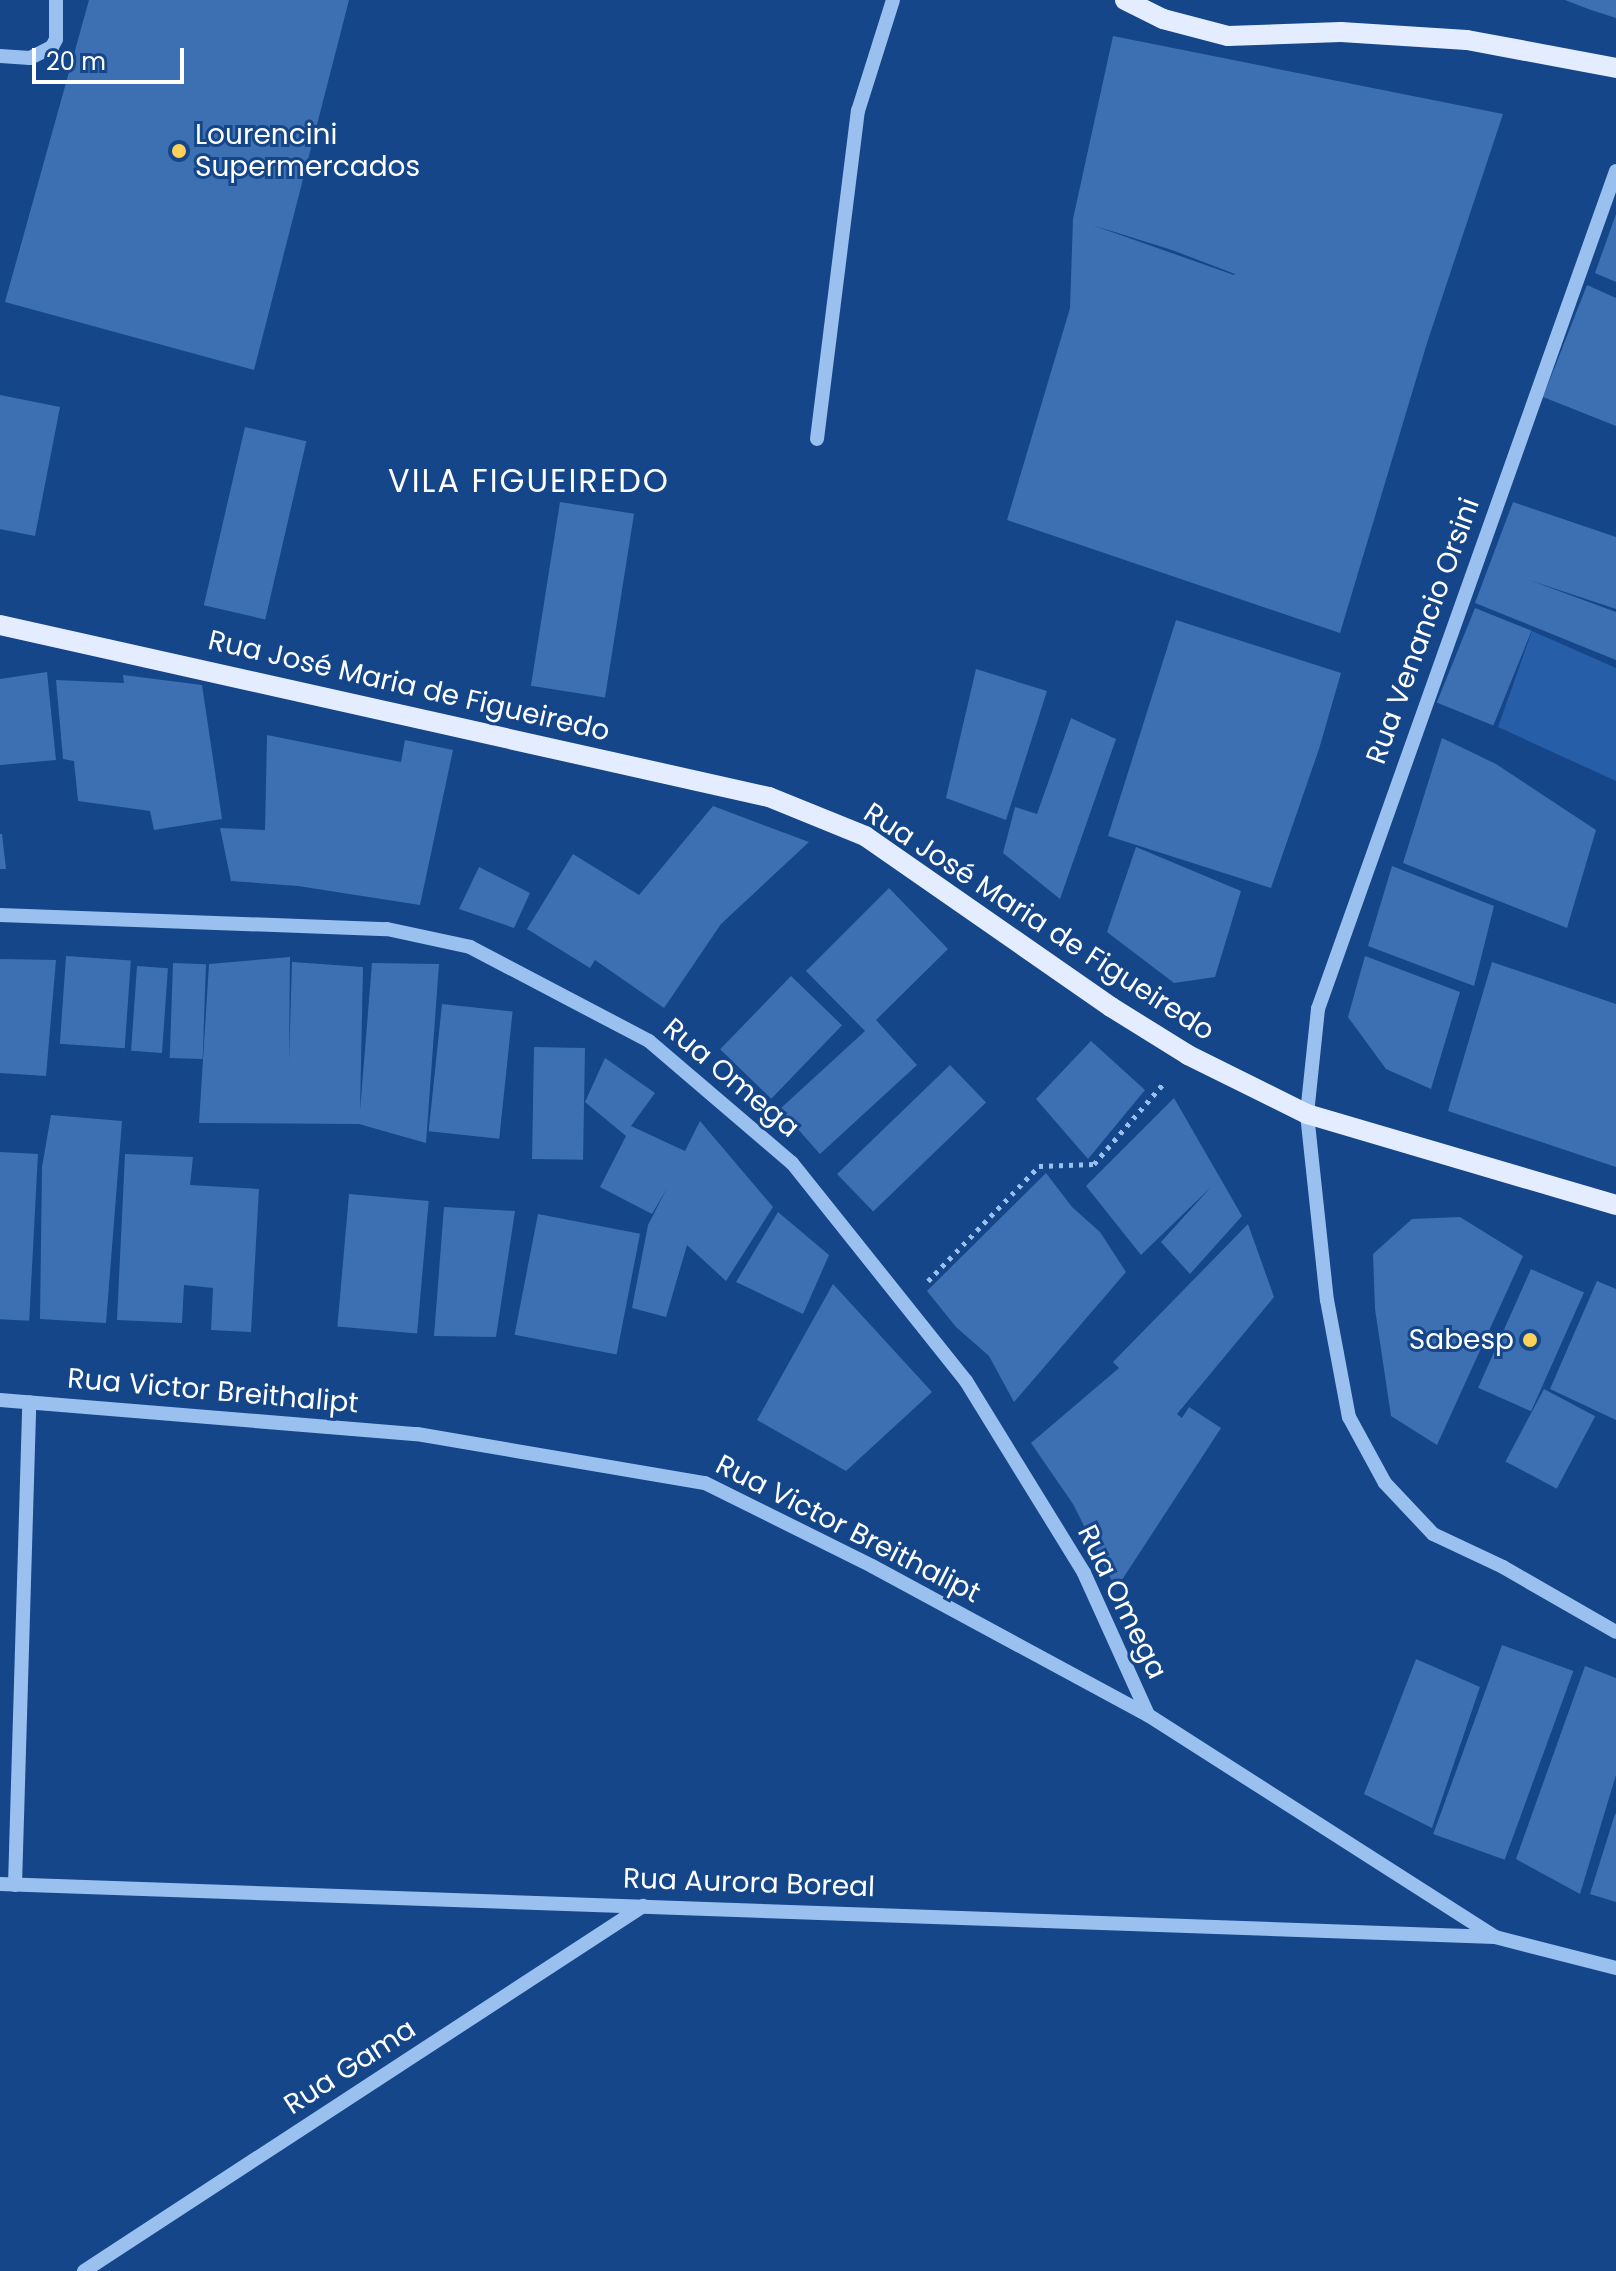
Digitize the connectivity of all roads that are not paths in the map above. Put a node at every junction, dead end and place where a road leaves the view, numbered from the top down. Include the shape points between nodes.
1 (56, 0) edge
2 (893, 0) edge
3 (1125, 0) edge
4 (0, 56) edge
5 (1616, 68) edge
6 (1616, 171) edge
7 (817, 439) dead end
8 (0, 625) edge
9 (0, 915) edge
10 (1307, 1114) junction
11 (1616, 1205) edge
12 (0, 1400) edge
13 (29, 1402) junction
14 (1616, 1632) edge
15 (1148, 1715) junction
16 (7, 1885) edge
17 (644, 1905) junction
18 (1495, 1937) junction
19 (1616, 1968) edge
20 (84, 2271) edge

1 - 4 street via 52,47 30,58
2 - 7 street via 858,111
3 - 5 main road via 1163,19 1228,36 1341,32 1467,40
6 - 10 street, Rua Venancio Orsini via 1318,1009
8 - 10 main road, Rua José Maria de Figueiredo via 769,797 865,836 1188,1055
9 - 15 street, Rua Omega via 387,929 470,947 649,1041 792,1163 966,1381 1084,1573
10 - 11 main road, Rua José Maria de Figueiredo
10 - 14 street, Rua Venancio Orsini via 1327,1300 1349,1417 1385,1483 1433,1534
12 - 13 street, Rua Victor Breithalipt
13 - 15 street, Rua Victor Breithalipt via 417,1434 705,1483
13 - 16 street
15 - 18 street, Rua Victor Breithalipt
16 - 17 street, Rua Aurora Boreal
17 - 18 street, Rua Aurora Boreal
17 - 20 street, Rua Gama
18 - 19 street

